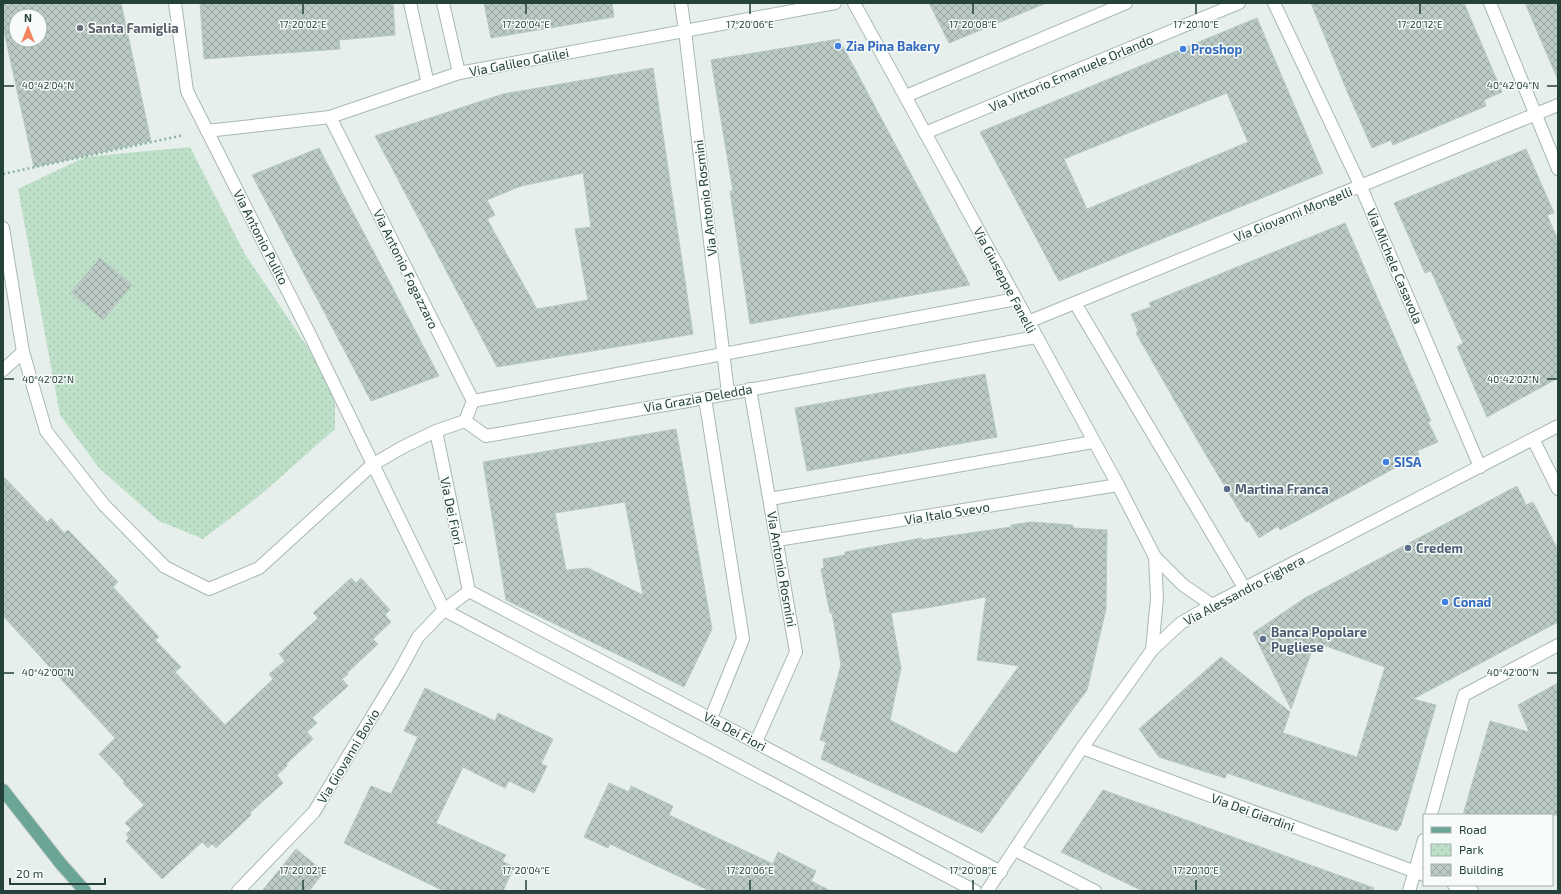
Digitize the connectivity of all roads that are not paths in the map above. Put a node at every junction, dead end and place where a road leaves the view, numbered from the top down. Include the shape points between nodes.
1 (175, 3) edge
2 (410, 3) edge
3 (443, 3) edge
4 (681, 3) edge
5 (835, 3) edge
6 (854, 3) edge
7 (1126, 3) edge
8 (1239, 3) edge
9 (1274, 3) edge
10 (1490, 3) edge
11 (685, 31) junction
12 (459, 73) junction
13 (428, 84) junction
14 (906, 96) junction
15 (1558, 105) edge
16 (1534, 114) junction
17 (330, 117) junction
18 (207, 131) junction
19 (925, 133) junction
20 (1558, 169) edge
21 (1361, 187) junction
22 (3, 228) edge
23 (1016, 299) junction
24 (1075, 304) junction
25 (1028, 322) junction
26 (1036, 337) junction
27 (23, 352) junction
28 (723, 354) junction
29 (3, 370) edge
30 (750, 388) junction
31 (728, 393) junction
32 (705, 398) junction
33 (473, 401) junction
34 (465, 421) junction
35 (1558, 426) edge
36 (436, 431) junction
37 (1533, 439) junction
38 (1093, 442) junction
39 (372, 465) junction
40 (1480, 467) junction
41 (1118, 485) junction
42 (1558, 488) edge
43 (770, 500) junction
44 (777, 540) junction
45 (1155, 556) junction
46 (1245, 589) junction
47 (469, 591) junction
48 (1212, 605) junction
49 (444, 610) junction
50 (1558, 645) edge
51 (1152, 650) junction
52 (711, 718) junction
53 (756, 742) junction
54 (1082, 748) junction
55 (3, 790) edge
56 (1431, 814) edge
57 (1423, 848) edge
58 (1015, 850) junction
59 (1000, 872) junction
60 (1420, 873) edge
61 (1457, 886) edge
62 (85, 891) edge
63 (238, 891) edge
64 (975, 891) edge
65 (987, 891) edge
66 (1096, 891) edge
67 (1409, 891) edge
68 (1472, 891) edge

1 - 18 street, Via Antonio Pulito via 187,90
2 - 13 street
3 - 12 street
4 - 11 street, Via Antonio Rosmini
5 - 11 street, Via Galileo Galilei
6 - 14 street, Via Giuseppe Fanelli
7 - 14 street
8 - 19 street, Via Vittorio Emanuele Orlando
9 - 21 street, Via Michele Casavola
10 - 16 street
11 - 12 street, Via Galileo Galilei
11 - 28 street, Via Antonio Rosmini
12 - 13 street, Via Galileo Galilei
13 - 17 street, Via Galileo Galilei
14 - 19 street, Via Giuseppe Fanelli
15 - 16 street, Via Giovanni Mongelli
16 - 20 street
16 - 21 street, Via Giovanni Mongelli
17 - 18 street, Via Galileo Galilei
17 - 33 street, Via Antonio Fogazzaro
18 - 39 street, Via Antonio Pulito
19 - 23 street, Via Giuseppe Fanelli
21 - 24 street, Via Giovanni Mongelli
21 - 40 street, Via Michele Casavola
22 - 27 street
23 - 25 street, Via Giuseppe Fanelli
23 - 28 street
24 - 25 street, Via Giovanni Mongelli
24 - 46 street
25 - 26 street, Via Giuseppe Fanelli
26 - 30 street, Via Grazia Deledda
26 - 38 street, Via Giuseppe Fanelli
27 - 29 street
27 - 39 street via 46,431 104,505 165,567 209,589 259,568
28 - 31 street, Via Antonio Rosmini
28 - 33 street
30 - 31 street, Via Grazia Deledda
30 - 43 street, Via Antonio Rosmini
31 - 32 street, Via Grazia Deledda
32 - 34 street, Via Grazia Deledda via 486,436
32 - 52 street via 743,640
33 - 34 street
34 - 36 street
35 - 37 street, Via Alessandro Fighera
36 - 39 street
36 - 47 street, Via Dei Fiori
37 - 40 street, Via Alessandro Fighera
37 - 42 street
38 - 41 street, Via Giuseppe Fanelli
38 - 43 street
39 - 49 street
40 - 46 street, Via Alessandro Fighera
41 - 44 street, Via Italo Svevo
41 - 45 street, Via Giuseppe Fanelli
43 - 44 street, Via Antonio Rosmini
44 - 53 street, Via Antonio Rosmini via 796,652
45 - 48 street via 1183,584
45 - 51 street via 1157,598
46 - 48 street, Via Alessandro Fighera
47 - 49 street
47 - 52 street, Via Dei Fiori
48 - 51 street, Via Alessandro Fighera via 1181,623
49 - 63 street, Via Giovanni Bovio via 418,637 314,812
49 - 64 street
50 - 56 street via 1464,695
51 - 54 street, Via Alessandro Fighera
52 - 53 street, Via Dei Fiori
53 - 59 street, Via Dei Fiori
54 - 58 street, Via Alessandro Fighera
54 - 60 street, Via Dei Giardini
55 - 62 main road
57 - 60 street
58 - 59 street, Via Alessandro Fighera
58 - 66 street
59 - 65 street, Via Alessandro Fighera
60 - 67 street
61 - 68 street

